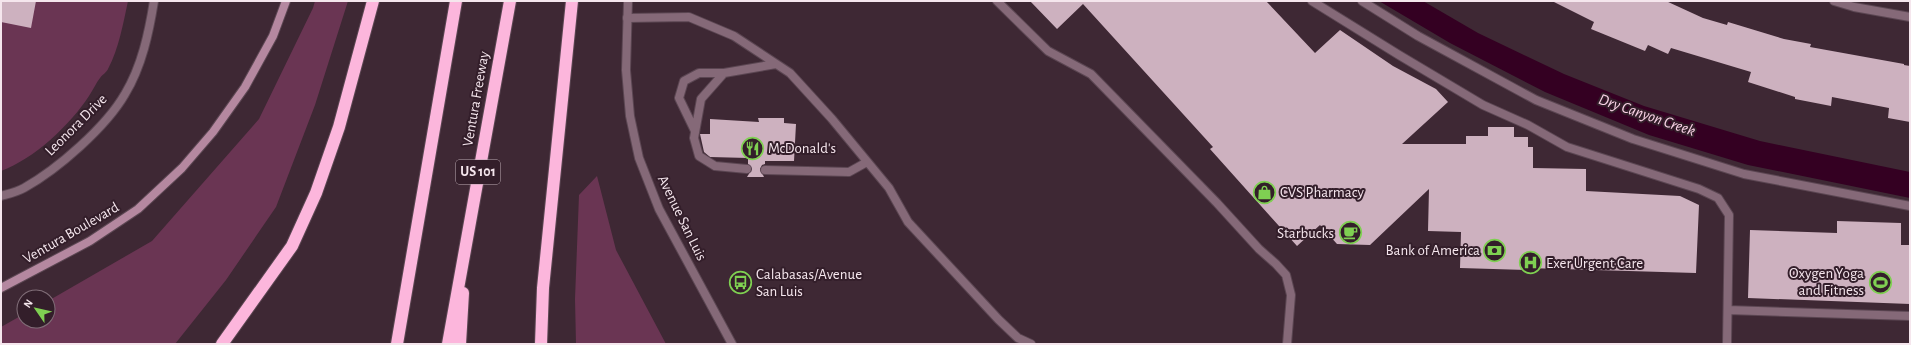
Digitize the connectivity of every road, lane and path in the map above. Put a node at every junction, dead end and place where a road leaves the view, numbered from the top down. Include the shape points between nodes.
1 (154, 1) edge
2 (286, 1) edge
3 (373, 1) edge
4 (456, 1) edge
5 (510, 1) edge
6 (572, 1) edge
7 (628, 1) edge
8 (997, 1) edge
9 (1312, 1) edge
10 (1362, 1) edge
11 (1834, 1) edge
12 (1910, 17) edge
13 (627, 18) junction
14 (776, 64) junction
15 (724, 73) junction
16 (695, 131) junction
17 (867, 162) junction
18 (747, 169) dead end
19 (765, 170) dead end
20 (1, 196) edge
21 (1910, 206) edge
22 (467, 235) junction
23 (1, 288) edge
24 (1728, 310) junction
25 (1910, 316) edge
26 (222, 344) edge
27 (397, 344) edge
28 (448, 344) edge
29 (460, 344) edge
30 (541, 344) edge
31 (732, 344) edge
32 (1031, 344) edge
33 (1287, 344) edge
34 (1727, 344) edge

1 - 20 street, Leonora Drive via 142,56 126,93 112,112 67,159 23,189
2 - 23 main road, Ventura Boulevard via 273,36 245,87 214,132 182,168 138,209 90,241
3 - 26 highway via 339,127 313,200 292,246
4 - 27 highway
5 - 22 highway, Ventura Freeway / US 101
6 - 30 highway via 543,288
7 - 13 street, Avenue San Luis
8 - 33 street via 1048,51 1091,74 1286,275 1291,295
9 - 24 street via 1483,105 1528,125 1567,147 1699,188 1718,198 1729,215
10 - 21 street via 1418,36 1536,100 1633,139 1744,174
11 - 12 street
13 - 14 street via 688,17 734,36
13 - 31 street, Avenue San Luis via 626,70 630,116 639,158 658,209
14 - 15 street
14 - 17 street via 790,73
15 - 16 street via 701,99
15 - 16 street via 699,73 684,81 679,98
16 - 18 street via 694,138 699,156 715,166
17 - 19 street via 849,172
17 - 32 street via 889,188 913,228 998,319 1018,338
22 - 28 highway, Ventura Freeway / US 101
22 - 29 highway
24 - 25 street
24 - 34 street

